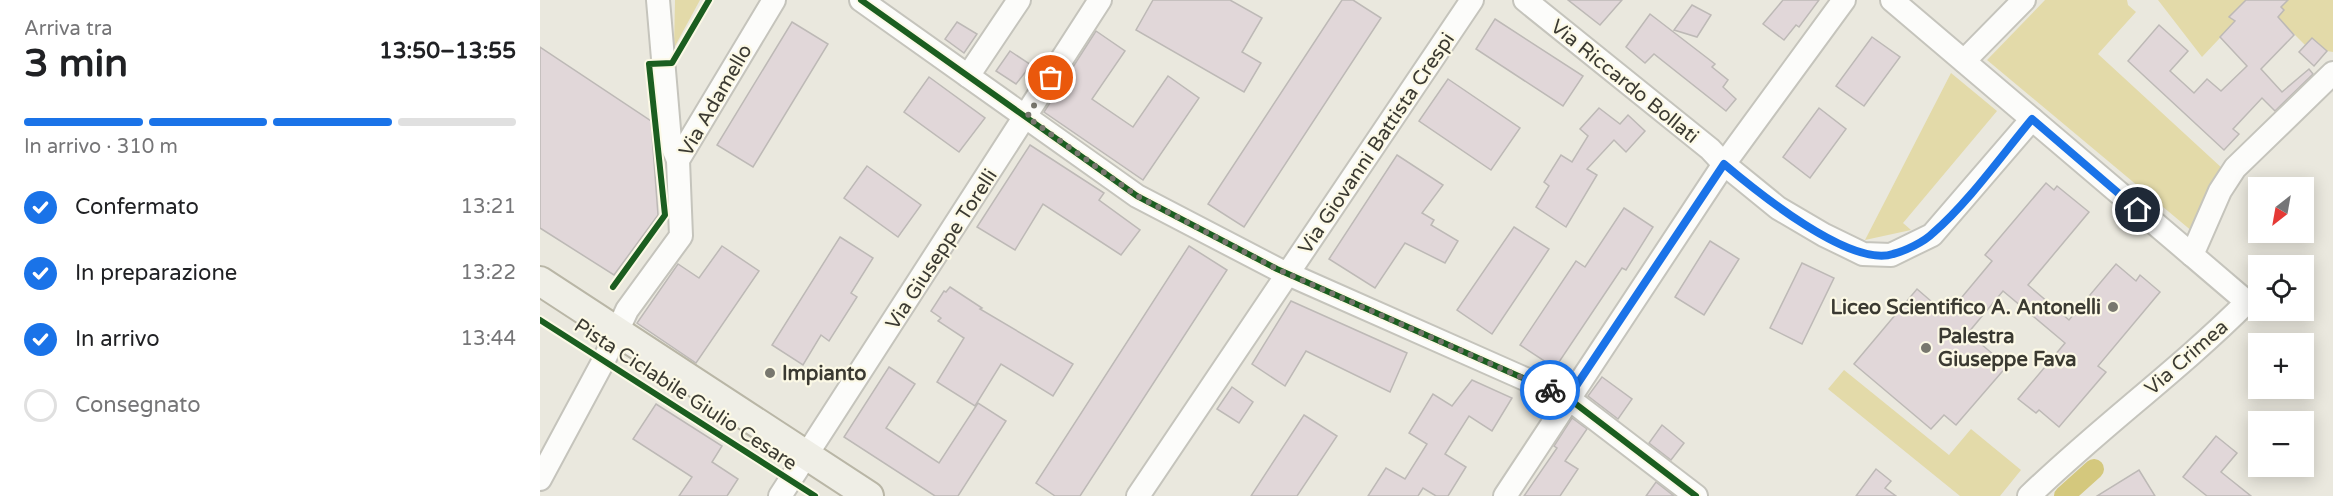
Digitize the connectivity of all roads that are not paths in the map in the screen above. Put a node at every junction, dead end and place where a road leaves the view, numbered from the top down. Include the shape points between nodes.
1 (658, 0) edge
2 (774, 0) edge
3 (861, 0) edge
4 (1019, 0) edge
5 (1100, 0) edge
6 (1472, 0) edge
7 (1525, 0) edge
8 (1845, 0) edge
9 (1892, 0) edge
10 (2024, 0) edge
11 (1964, 61) junction
12 (2333, 73) edge
13 (968, 76) junction
14 (1027, 117) junction
15 (2032, 119) junction
16 (678, 160) junction
17 (1724, 164) junction
18 (2192, 255) junction
19 (1288, 273) junction
20 (540, 281) edge
21 (617, 331) junction
22 (1568, 398) junction
23 (806, 455) junction
24 (540, 479) edge
25 (780, 496) edge
26 (869, 496) edge
27 (1138, 496) edge
28 (1504, 496) edge
29 (1696, 496) edge
30 (2030, 496) edge

1 - 16 street via 670,141
2 - 16 street, Via Adamello
3 - 13 street
4 - 13 street
5 - 14 street, Via Giuseppe Torelli
6 - 19 street, Via Giovanni Battista Crespi
7 - 17 street, Via Riccardo Bollati
8 - 17 street
9 - 11 street
10 - 11 street
11 - 15 street
12 - 18 street via 2235,168 2220,191
13 - 14 street
14 - 19 street via 1137,196
14 - 23 street, Via Giuseppe Torelli
15 - 17 street, Via Riccardo Bollati via 1932,235 1891,255 1863,254 1824,236 1778,208
15 - 18 street
16 - 21 street, Via Adamello via 681,236 627,310
17 - 22 street
18 - 30 street, Via Crimea via 2247,302
19 - 22 street
19 - 27 street, Via Giovanni Battista Crespi
20 - 21 main road
21 - 23 main road
21 - 24 street, Via Adamello
22 - 28 street
22 - 29 street
23 - 25 street, Via Giuseppe Torelli
23 - 26 main road

